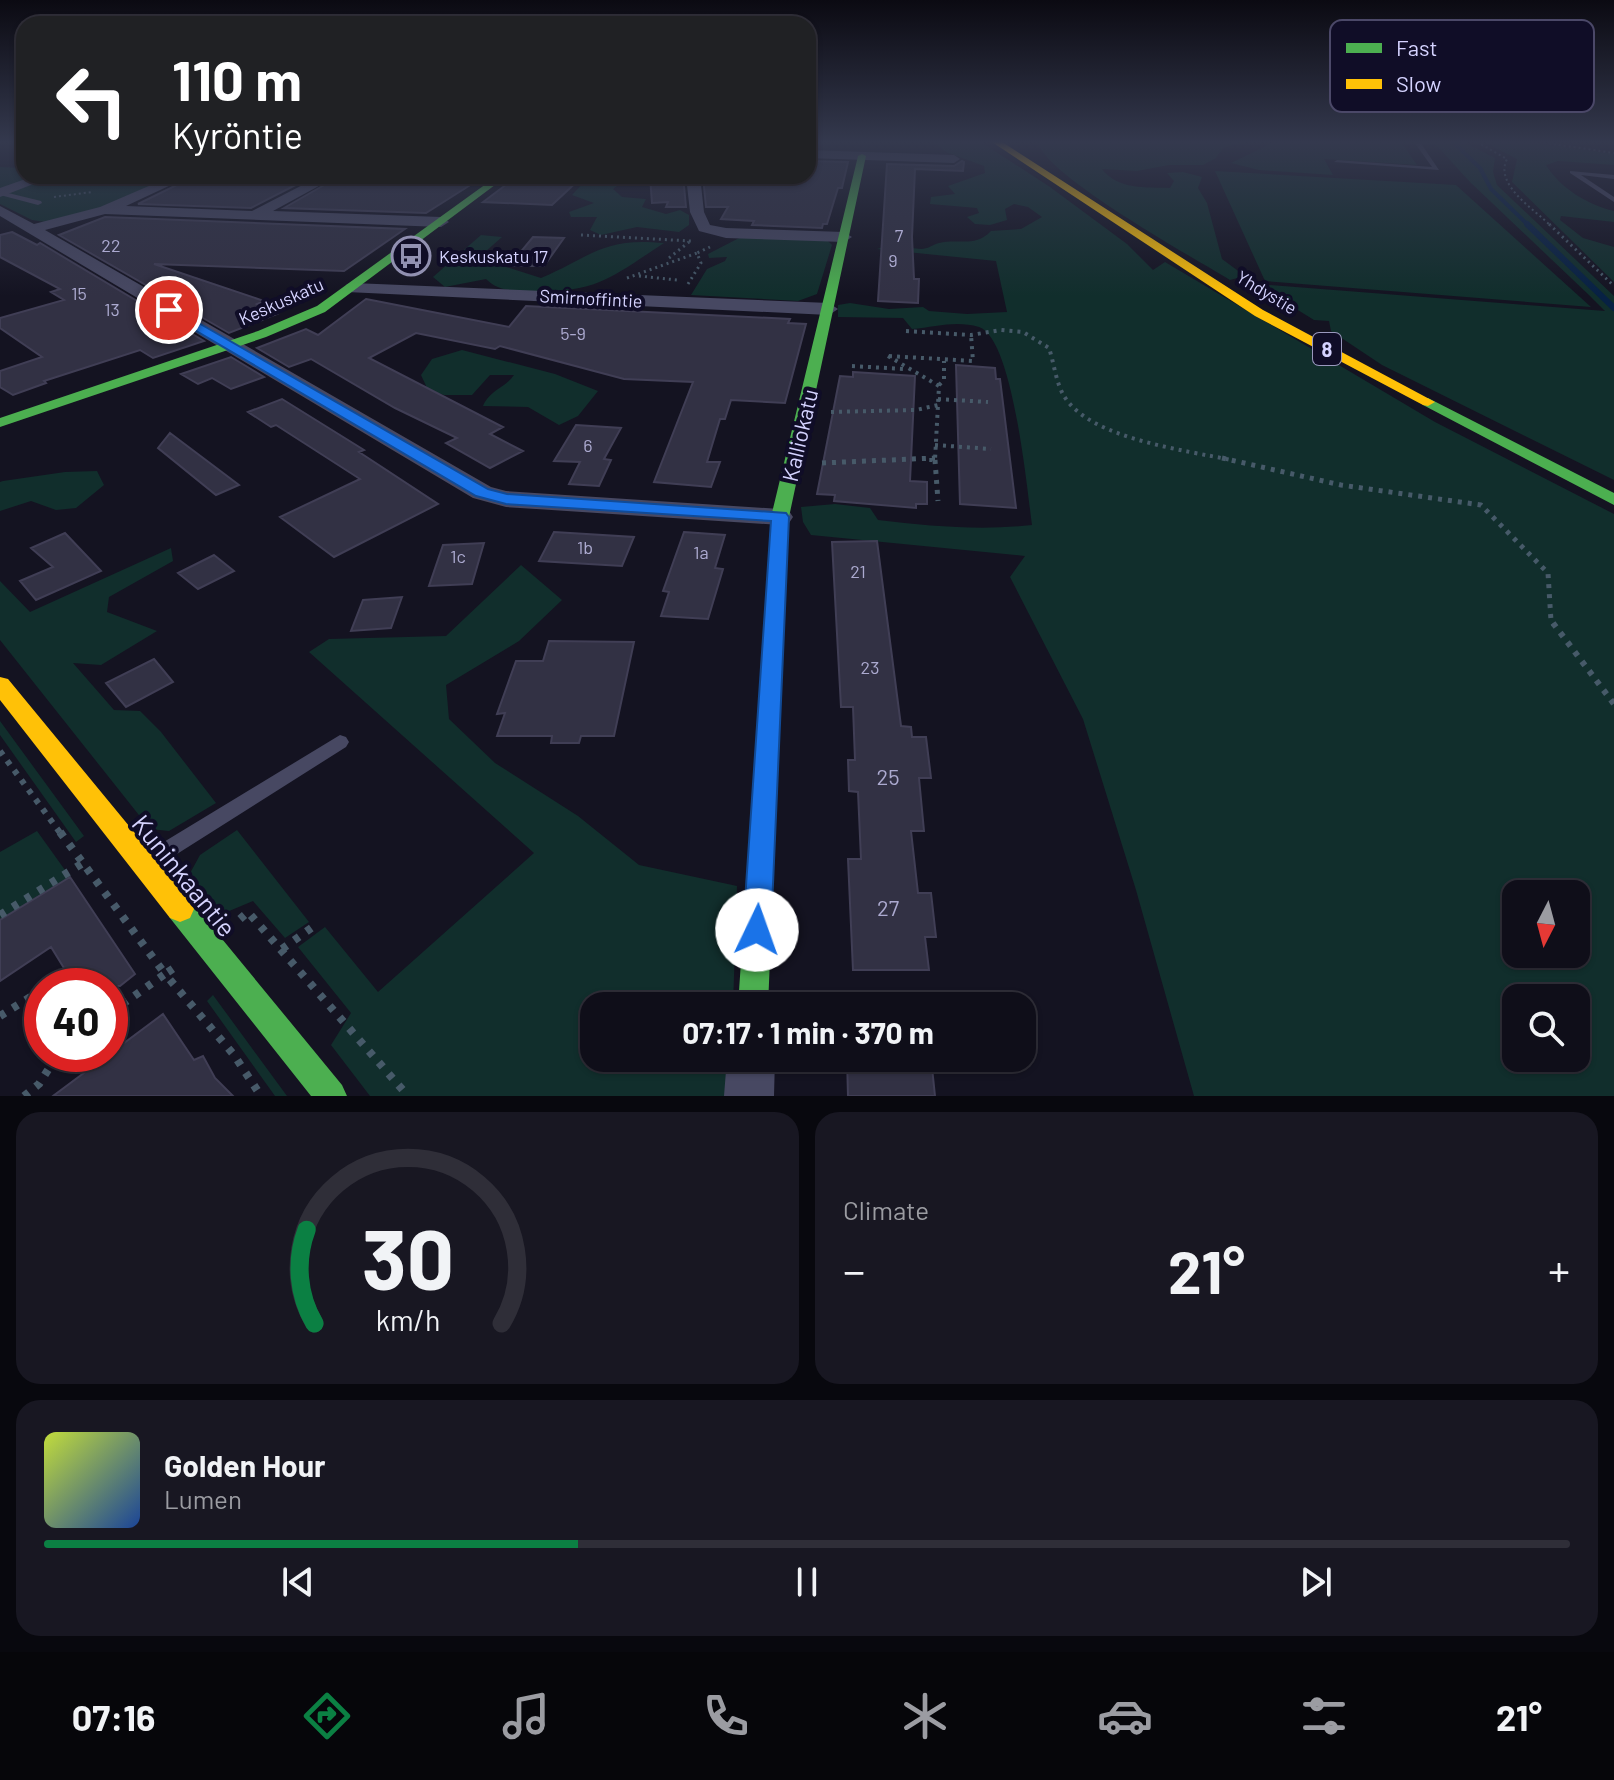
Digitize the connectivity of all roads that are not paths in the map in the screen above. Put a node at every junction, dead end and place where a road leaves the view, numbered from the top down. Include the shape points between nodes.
1 (0, 193) edge
2 (144, 193) edge
3 (297, 193) edge
4 (480, 193) edge
5 (695, 193) edge
6 (854, 193) edge
7 (1074, 193) edge
8 (38, 203) dead end
9 (0, 210) edge
10 (105, 210) junction
11 (256, 215) junction
12 (441, 222) junction
13 (35, 228) junction
14 (844, 237) junction
15 (353, 288) junction
16 (829, 309) junction
17 (229, 345) junction
18 (0, 423) edge
19 (1614, 500) edge
20 (780, 517) junction
21 (0, 685) edge
22 (340, 742) dead end
23 (144, 865) junction
24 (754, 992) edge
25 (750, 1072) edge
26 (331, 1096) edge
27 (749, 1096) edge

1 - 8 lane
2 - 10 street
3 - 11 street
4 - 12 main road, Keskuskatu
5 - 14 street via 704,228
6 - 14 main road, Kalliokatu
7 - 19 main road, Yhdystie / 8 via 1259,313
9 - 13 street
10 - 11 street
10 - 13 street
11 - 12 street
12 - 15 main road, Keskuskatu
13 - 17 street
14 - 16 main road, Kalliokatu
15 - 16 street, Smirnoffintie
15 - 17 main road, Keskuskatu via 295,321
16 - 20 main road, Kalliokatu
17 - 18 main road, Keskuskatu
17 - 20 street via 482,493 506,499
20 - 24 main road, Kalliokatu
21 - 23 main road, Kuninkaantie
22 - 23 lane
23 - 26 main road, Kuninkaantie
25 - 27 street

